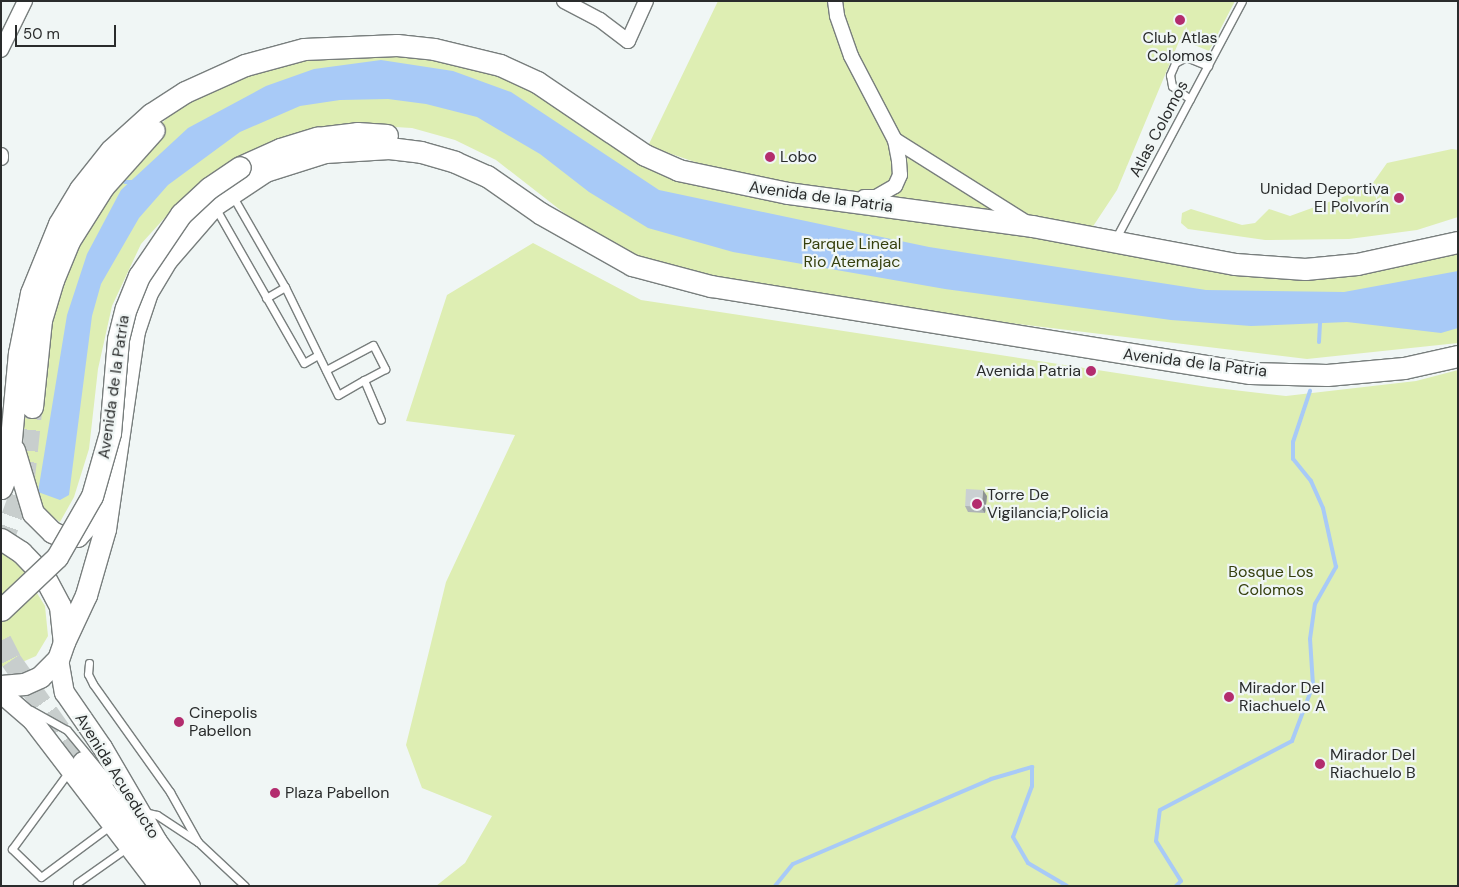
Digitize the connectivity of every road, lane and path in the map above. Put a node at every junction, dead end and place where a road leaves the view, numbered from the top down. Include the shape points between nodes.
1 (24, 1) edge
2 (564, 1) edge
3 (646, 1) edge
4 (835, 1) edge
5 (1242, 1) edge
6 (1, 50) edge
7 (1208, 66) junction
8 (215, 78) junction
9 (1190, 99) junction
10 (895, 140) junction
11 (231, 192) junction
12 (788, 193) junction
13 (214, 205) junction
14 (561, 223) junction
15 (1032, 226) junction
16 (1458, 242) edge
17 (1113, 243) junction
18 (285, 288) junction
19 (266, 298) junction
20 (318, 355) junction
21 (1458, 356) edge
22 (326, 370) junction
23 (364, 380) junction
24 (32, 407) tunnel mouth
25 (381, 420) dead end
26 (12, 440) junction
27 (117, 442) junction
28 (1, 488) edge
29 (1, 539) edge
30 (1, 610) edge
31 (61, 650) junction
32 (89, 663) dead end
33 (6, 694) edge
34 (77, 765) junction
35 (122, 801) dead end
36 (139, 811) junction
37 (111, 825) junction
38 (198, 842) junction
39 (129, 847) junction
40 (77, 883) dead end
41 (159, 886) edge
42 (172, 886) edge
43 (190, 886) edge
44 (245, 886) edge

1 - 6 street
2 - 3 street via 600,20 628,41
4 - 10 street via 836,16 851,56 867,92
5 - 7 lane, Atlas Colomos
7 - 9 lane, Atlas Colomos
7 - 9 lane via 1186,57 1175,63 1170,75 1172,86
8 - 12 main road, Avenida de la Patria via 275,56 330,46 397,45 442,51 500,65 537,82 645,155 678,170
8 - 24 main road, Avenida de la Patria via 131,153 86,211 53,280 41,320
8 - 26 main road, Avenida de la Patria via 151,114 111,150 80,189 59,224 42,260 24,323
9 - 17 lane, Atlas Colomos
10 - 12 street via 900,176 886,194 876,197
10 - 15 street
11 - 13 main road, Avenida de la Patria
11 - 14 main road, Avenida de la Patria via 295,160 356,148 389,148 421,152 455,162 487,176 540,213
11 - 18 lane
12 - 15 main road, Avenida de la Patria
13 - 19 lane
13 - 27 main road, Avenida de la Patria via 167,259 147,292 134,331
14 - 21 main road, Avenida de la Patria via 600,250 665,276 1154,359 1250,373 1327,375 1404,368
14 - 30 main road, Avenida de la Patria, bridge via 545,206 493,167 432,142 398,135 356,133 317,138 280,149 240,167 209,188 181,214 139,276 122,323 110,433 92,496 57,557
15 - 17 main road, Avenida de la Patria
16 - 17 main road, Avenida de la Patria via 1357,264 1305,269 1235,264
18 - 19 lane
18 - 20 lane
19 - 20 lane via 304,363
20 - 22 lane
22 - 23 lane via 338,395
22 - 23 lane via 373,344 385,369
23 - 25 lane
26 - 27 main road via 33,513 52,532 68,537 77,536 92,520
26 - 28 main road, Avenida de la Patria via 8,471
27 - 31 main road, Avenida de la Patria via 112,490 97,561
29 - 31 main road via 21,552 44,576 60,606
31 - 33 main road via 40,677
31 - 36 main road, Avenida Acueducto via 64,692 102,747
32 - 38 lane via 88,674 93,684 170,792
33 - 34 main road, Avenida Acueducto
33 - 35 lane via 67,730 102,770
34 - 37 main road, Avenida Acueducto
34 - 37 lane via 12,849 41,878
34 - 42 main road
36 - 38 lane via 157,814
36 - 43 main road, Avenida Acueducto
37 - 39 main road, Avenida Acueducto
38 - 44 lane
39 - 40 lane
39 - 41 main road, Avenida Acueducto

